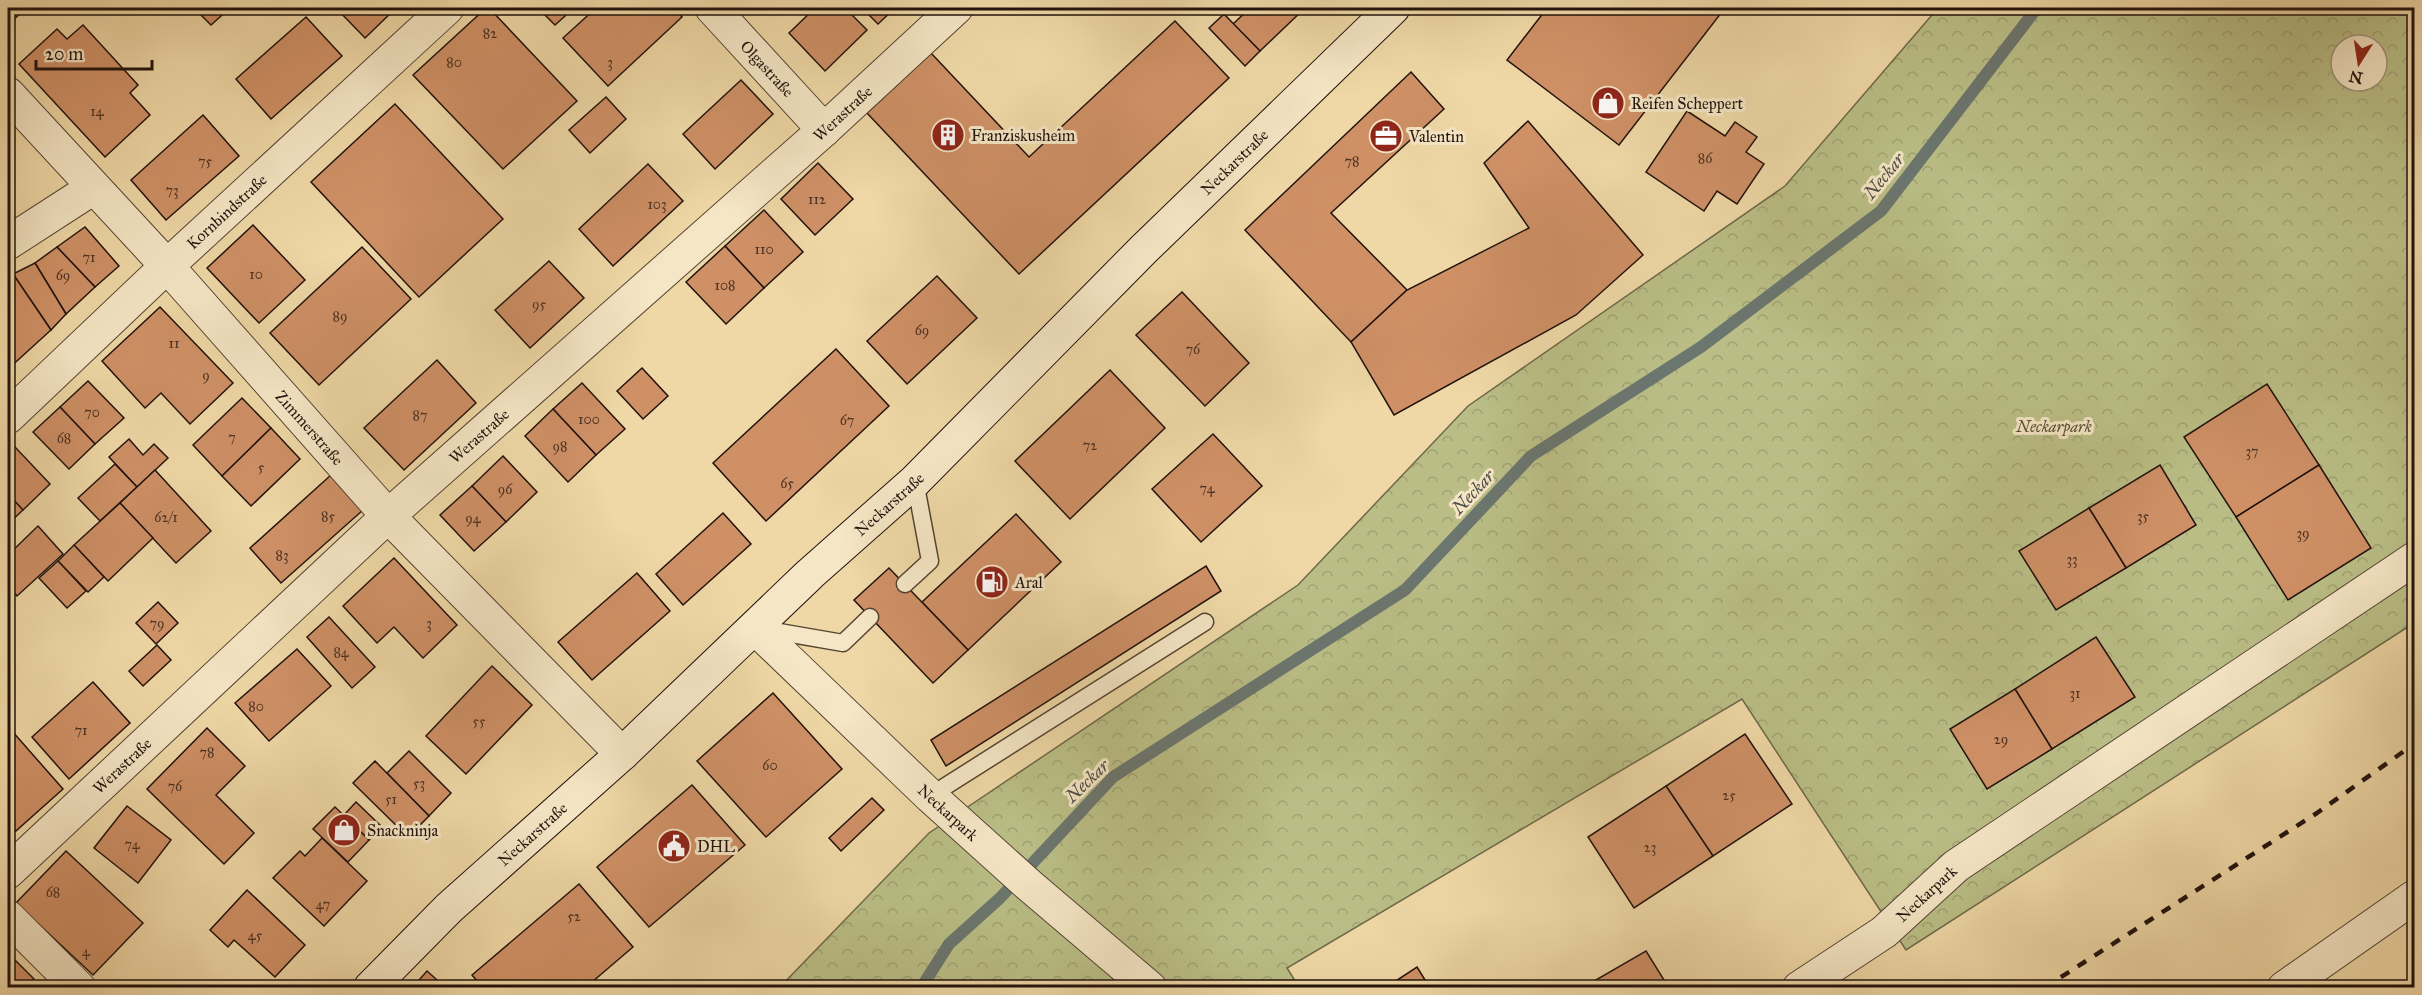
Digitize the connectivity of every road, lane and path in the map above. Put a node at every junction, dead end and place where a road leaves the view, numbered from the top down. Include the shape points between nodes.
1 (447, 8) edge
2 (712, 8) edge
3 (956, 8) edge
4 (1393, 8) edge
5 (8, 93) edge
6 (824, 130) junction
7 (93, 188) junction
8 (8, 243) edge
9 (167, 266) junction
10 (8, 417) edge
11 (915, 481) junction
12 (388, 516) junction
13 (2415, 559) edge
14 (905, 584) dead end
15 (870, 617) dead end
16 (1205, 622) dead end
17 (755, 628) junction
18 (622, 754) junction
19 (930, 796) junction
20 (8, 872) edge
21 (2415, 897) edge
22 (8, 917) edge
23 (79, 987) edge
24 (370, 987) edge
25 (1150, 987) edge
26 (1799, 987) edge
27 (2284, 987) edge

1 - 9 street, Kornbindstraße
2 - 6 street, Olgastraße
3 - 6 street, Werastraße
4 - 11 street, Neckarstraße via 1144,249
5 - 7 street, Zimmerstraße
6 - 12 street, Werastraße
7 - 8 street
7 - 9 street, Zimmerstraße
9 - 10 street, Kornbindstraße
9 - 12 street, Zimmerstraße
11 - 14 lane via 930,561
11 - 17 street, Neckarstraße
12 - 18 street, Zimmerstraße
12 - 20 street, Werastraße
13 - 26 street, Neckarpark via 1956,866 1884,932
15 - 17 lane via 843,643
16 - 19 lane
17 - 18 street, Neckarstraße
17 - 19 street, Neckarpark
18 - 24 street, Neckarstraße via 449,908
19 - 25 street, Neckarpark
21 - 27 street
22 - 23 street

